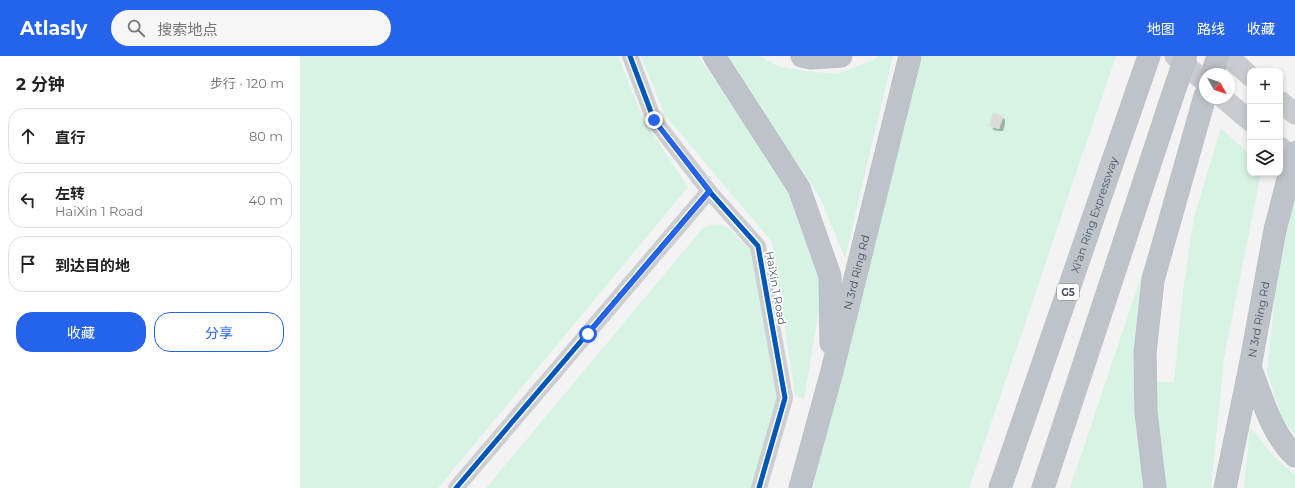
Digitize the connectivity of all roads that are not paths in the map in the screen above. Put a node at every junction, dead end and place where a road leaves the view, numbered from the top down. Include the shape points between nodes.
1 (630, 56) edge
2 (714, 56) edge
3 (802, 56) edge
4 (841, 56) edge
5 (910, 56) edge
6 (1149, 56) edge
7 (1175, 56) edge
8 (1186, 56) edge
9 (1218, 56) edge
10 (1228, 56) edge
11 (1214, 68) edge
12 (1247, 73) edge
13 (1199, 77) edge
14 (1202, 104) edge
15 (1230, 104) edge
16 (1283, 104) edge
17 (1295, 114) edge
18 (1247, 118) edge
19 (1283, 150) edge
20 (1295, 152) edge
21 (1295, 160) edge
22 (710, 191) junction
23 (1250, 367) junction
24 (832, 371) junction
25 (1295, 456) edge
26 (456, 488) edge
27 (759, 488) edge
28 (800, 488) edge
29 (1000, 488) edge
30 (1043, 488) edge
31 (1155, 488) edge
32 (1224, 488) edge

1 - 22 street, HaiXin 1 Road via 654,120
2 - 24 highway via 800,188 830,276
3 - 4 highway
5 - 24 highway, N 3rd Ring Rd
6 - 29 highway, Xi'an Ring Expressway / G5
7 - 13 main road
8 - 30 highway, bridge
9 - 11 highway
10 - 12 main road
14 - 31 highway via 1153,280 1145,353 1145,380
15 - 18 main road
16 - 17 main road
19 - 21 main road
20 - 23 highway, N 3rd Ring Rd, bridge via 1274,230
22 - 26 street
22 - 27 street, HaiXin 1 Road via 758,246 786,398
23 - 25 highway via 1268,414 1284,446
23 - 32 highway, N 3rd Ring Rd
24 - 28 highway, N 3rd Ring Rd

